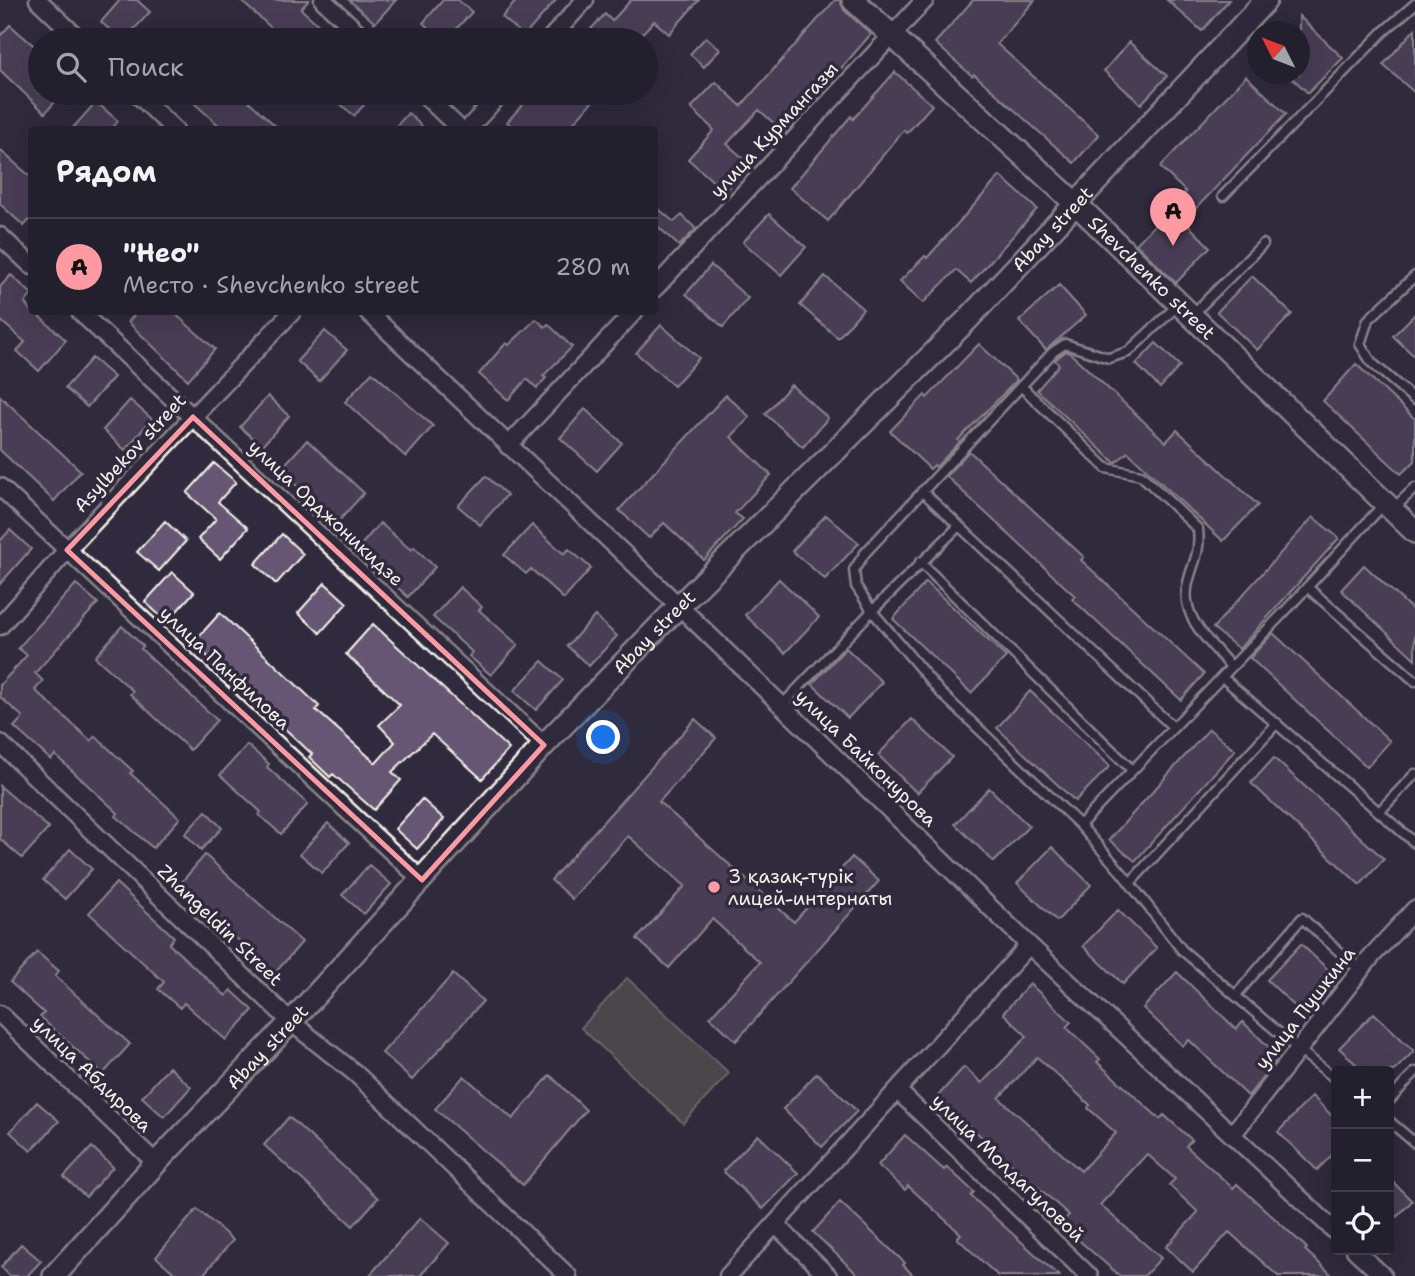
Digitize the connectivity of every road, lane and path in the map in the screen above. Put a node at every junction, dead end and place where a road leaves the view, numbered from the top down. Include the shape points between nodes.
1 (38, 0) edge
2 (323, 0) edge
3 (585, 0) edge
4 (853, 0) edge
5 (925, 0) edge
6 (1266, 0) edge
7 (1415, 4) edge
8 (67, 28) edge
9 (353, 28) edge
10 (560, 28) edge
11 (891, 36) junction
12 (149, 105) edge
13 (435, 105) edge
14 (489, 105) edge
15 (171, 126) edge
16 (457, 126) edge
17 (471, 126) edge
18 (1223, 195) dead end
19 (1075, 203) junction
20 (0, 236) edge
21 (1263, 244) dead end
22 (28, 262) edge
23 (1415, 276) edge
24 (658, 285) edge
25 (1185, 310) junction
26 (83, 315) edge
27 (289, 315) edge
28 (371, 315) edge
29 (631, 315) edge
30 (1021, 386) junction
31 (1415, 400) edge
32 (193, 417) junction
33 (508, 446) junction
34 (0, 487) edge
35 (1415, 488) edge
36 (922, 491) junction
37 (1388, 507) junction
38 (958, 526) junction
39 (1415, 532) edge
40 (67, 550) junction
41 (920, 562) junction
42 (1307, 587) junction
43 (679, 606) junction
44 (872, 611) junction
45 (0, 626) edge
46 (1231, 667) junction
47 (1223, 677) junction
48 (1415, 681) edge
49 (782, 705) junction
50 (1277, 723) junction
51 (1173, 727) junction
52 (0, 743) edge
53 (544, 745) junction
54 (1132, 770) junction
55 (1415, 774) edge
56 (1379, 812) junction
57 (1080, 825) junction
58 (1415, 843) edge
59 (422, 880) junction
60 (1130, 883) junction
61 (1415, 909) edge
62 (1029, 945) junction
63 (1361, 971) junction
64 (1236, 995) junction
65 (0, 1014) edge
66 (290, 1022) junction
67 (1299, 1050) junction
68 (1415, 1072) edge
69 (1331, 1075) edge
70 (898, 1091) junction
71 (1394, 1095) edge
72 (1394, 1125) edge
73 (1232, 1135) junction
74 (1415, 1143) edge
75 (156, 1163) junction
76 (776, 1225) junction
77 (1331, 1227) edge
78 (1360, 1255) edge
79 (54, 1276) edge
80 (568, 1276) edge
81 (728, 1276) edge
82 (828, 1276) edge
83 (1089, 1276) edge
84 (1383, 1276) edge

1 - 8 street
2 - 9 street
3 - 10 street
4 - 11 main road, Shevchenko street
5 - 11 street, улица Курмангазы
6 - 19 main road, Abay street
7 - 18 lane
11 - 19 main road, Shevchenko street
11 - 24 street, улица Курмангазы
12 - 15 street
13 - 16 street
14 - 17 street
19 - 25 main road, Shevchenko street
19 - 43 main road, Abay street via 967,320
20 - 22 street
21 - 25 lane
23 - 31 lane via 1368,320 1360,344 1372,363
25 - 30 lane via 1128,352 1109,358 1065,344
25 - 37 main road, Shevchenko street
26 - 32 street, улица Орджоникидзе
27 - 32 street, Asylbekov street
28 - 33 street, улица Байконурова
29 - 33 street
30 - 36 lane
30 - 46 lane via 1106,468 1141,475 1198,529 1200,546 1186,590 1192,621
32 - 40 street, Asylbekov street
32 - 53 street, улица Орджоникидзе
33 - 43 street, улица Байконурова
34 - 40 street, улица Панфилова
35 - 37 lane
36 - 38 lane
36 - 44 lane via 855,570 856,586
37 - 39 main road, Shevchenko street
37 - 42 lane
38 - 41 lane
38 - 51 lane
40 - 45 street, Asylbekov street
40 - 59 street, улица Панфилова
41 - 44 lane
41 - 54 lane
42 - 46 lane
42 - 48 lane
43 - 49 street, улица Байконурова
43 - 53 main road, Abay street
44 - 49 lane
44 - 57 lane via 940,692
46 - 47 lane
47 - 50 lane
47 - 51 lane
49 - 62 street, улица Байконурова
50 - 56 lane
50 - 60 lane
51 - 54 lane
52 - 66 street, Zhangeldin Street
53 - 59 main road, Abay street
54 - 57 lane
55 - 56 lane
56 - 58 lane
57 - 60 lane
59 - 66 main road, Abay street
60 - 64 lane via 1182,950
61 - 63 street, улица Пушкина
62 - 70 street
62 - 73 street, улица Байконурова
63 - 64 lane via 1302,918
63 - 67 street, улица Пушкина
64 - 67 lane
65 - 75 street, улица Абдирова
66 - 75 main road, Abay street
66 - 80 street, Zhangeldin Street via 355,1073
67 - 69 lane
67 - 73 street, улица Пушкина
68 - 71 lane
70 - 76 street
70 - 83 street, улица Молдагуловой
72 - 74 lane
73 - 77 street, улица Байконурова
75 - 79 main road, Abay street
76 - 81 street
76 - 82 street
78 - 84 street

